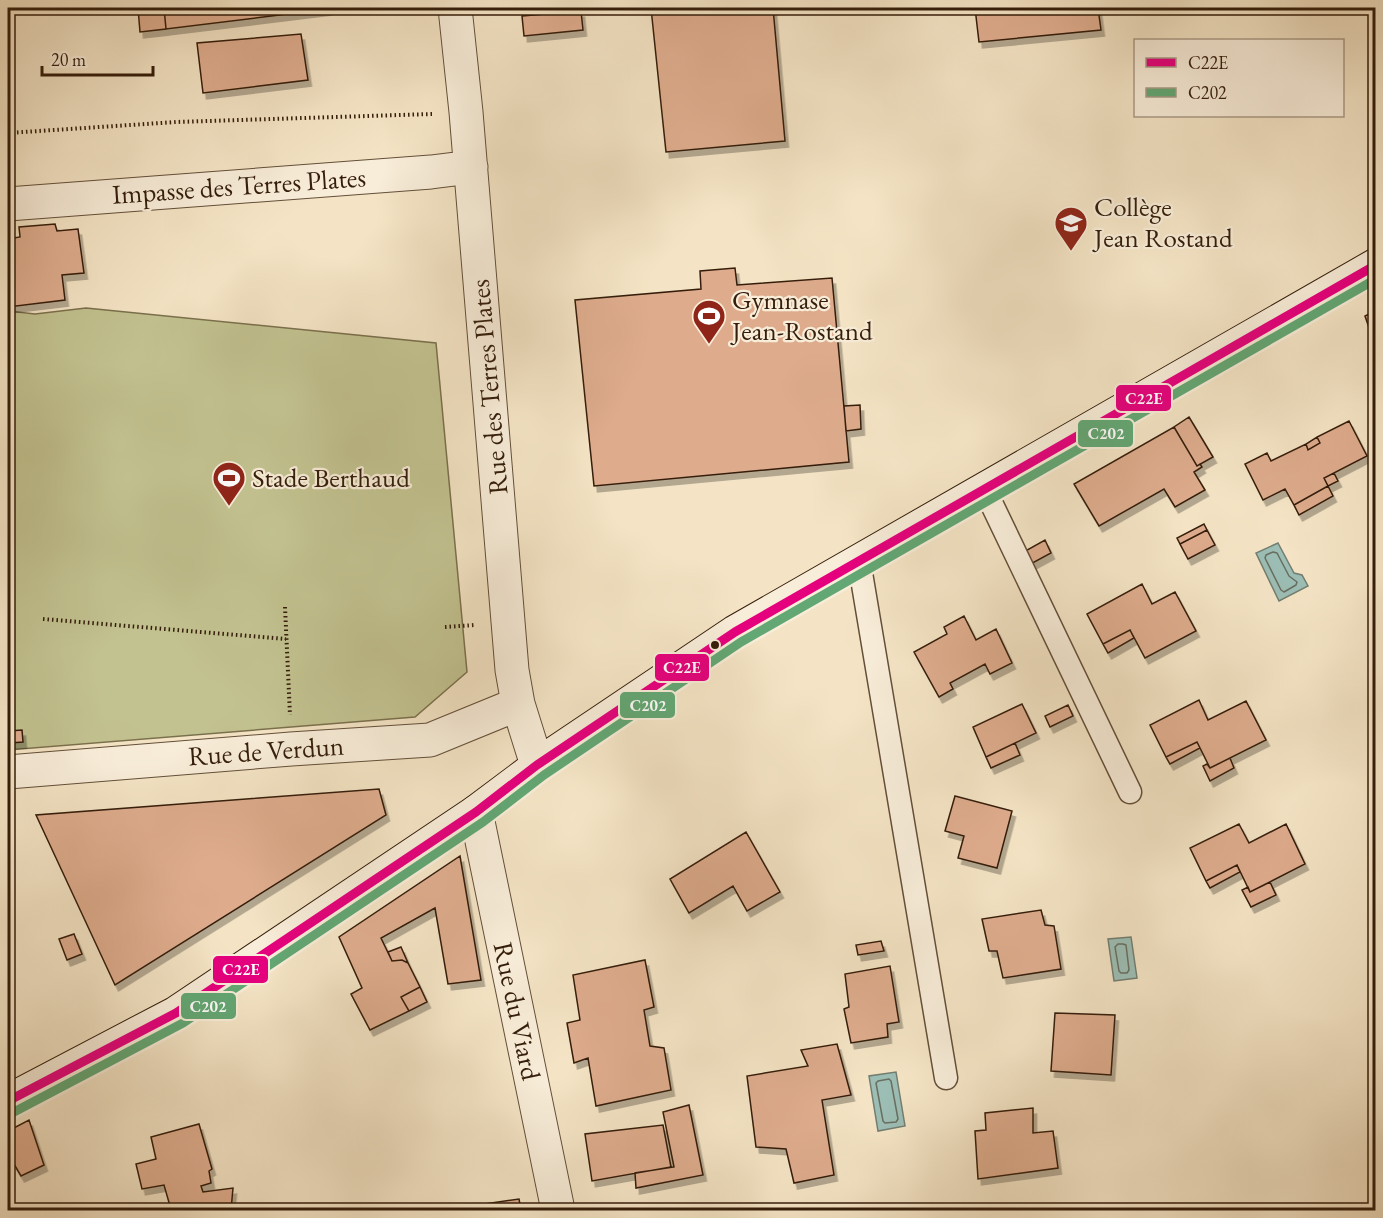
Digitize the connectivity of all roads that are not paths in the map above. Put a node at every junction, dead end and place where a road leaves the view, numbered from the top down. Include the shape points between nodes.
1 (455, 8) edge
2 (471, 167) junction
3 (8, 204) edge
4 (1376, 265) edge
5 (985, 490) junction
6 (859, 561) junction
7 (518, 704) junction
8 (537, 765) junction
9 (8, 772) edge
10 (1130, 792) dead end
11 (476, 812) junction
12 (946, 1078) dead end
13 (8, 1101) edge
14 (558, 1210) edge

1 - 2 street, Rue des Terres Plates
2 - 3 street, Impasse des Terres Plates
2 - 7 street, Rue des Terres Plates via 512,670
4 - 5 street
5 - 6 street
5 - 10 lane
6 - 8 street via 735,632
6 - 12 lane
7 - 8 street, Rue des Terres Plates
7 - 9 street, Rue de Verdun via 430,740
8 - 11 street
11 - 13 street via 176,1013
11 - 14 street, Rue du Viard

